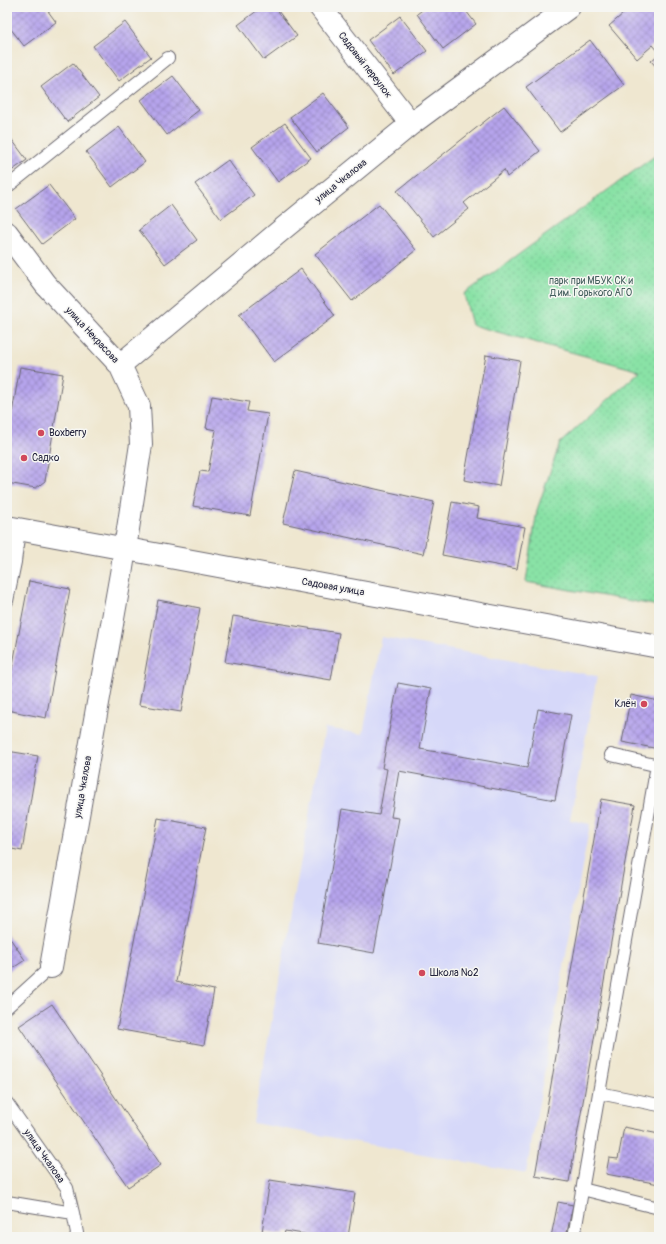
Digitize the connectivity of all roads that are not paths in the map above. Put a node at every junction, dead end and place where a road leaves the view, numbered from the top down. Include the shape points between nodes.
1 (320, 7) edge
2 (569, 7) edge
3 (168, 58) dead end
4 (411, 124) junction
5 (7, 187) edge
6 (7, 233) edge
7 (120, 365) junction
8 (13, 528) edge
9 (124, 548) junction
10 (7, 601) edge
11 (659, 647) edge
12 (611, 755) dead end
13 (658, 766) edge
14 (51, 967) joint
15 (7, 1007) edge
16 (599, 1093) junction
17 (7, 1103) edge
18 (659, 1105) edge
19 (582, 1189) junction
20 (7, 1202) edge
21 (659, 1208) edge
22 (73, 1213) junction
23 (76, 1237) edge
24 (574, 1237) edge

1 - 4 street, Садовый переулок
2 - 4 street, улица Чкалова
3 - 5 lane
4 - 7 street, улица Чкалова
6 - 7 street, улица Некрасова via 45,284
7 - 9 street, улица Некрасова via 139,406 141,444
8 - 9 street, Садовая улица
8 - 10 lane via 15,562
9 - 11 street, Садовая улица
9 - 14 street, улица Чкалова
12 - 13 lane
13 - 16 lane
14 - 15 lane, улица Чкалова
16 - 18 lane
16 - 19 lane
17 - 22 lane, улица Чкалова via 67,1188
19 - 21 lane
19 - 24 lane
20 - 22 lane
22 - 23 lane, улица Чкалова

